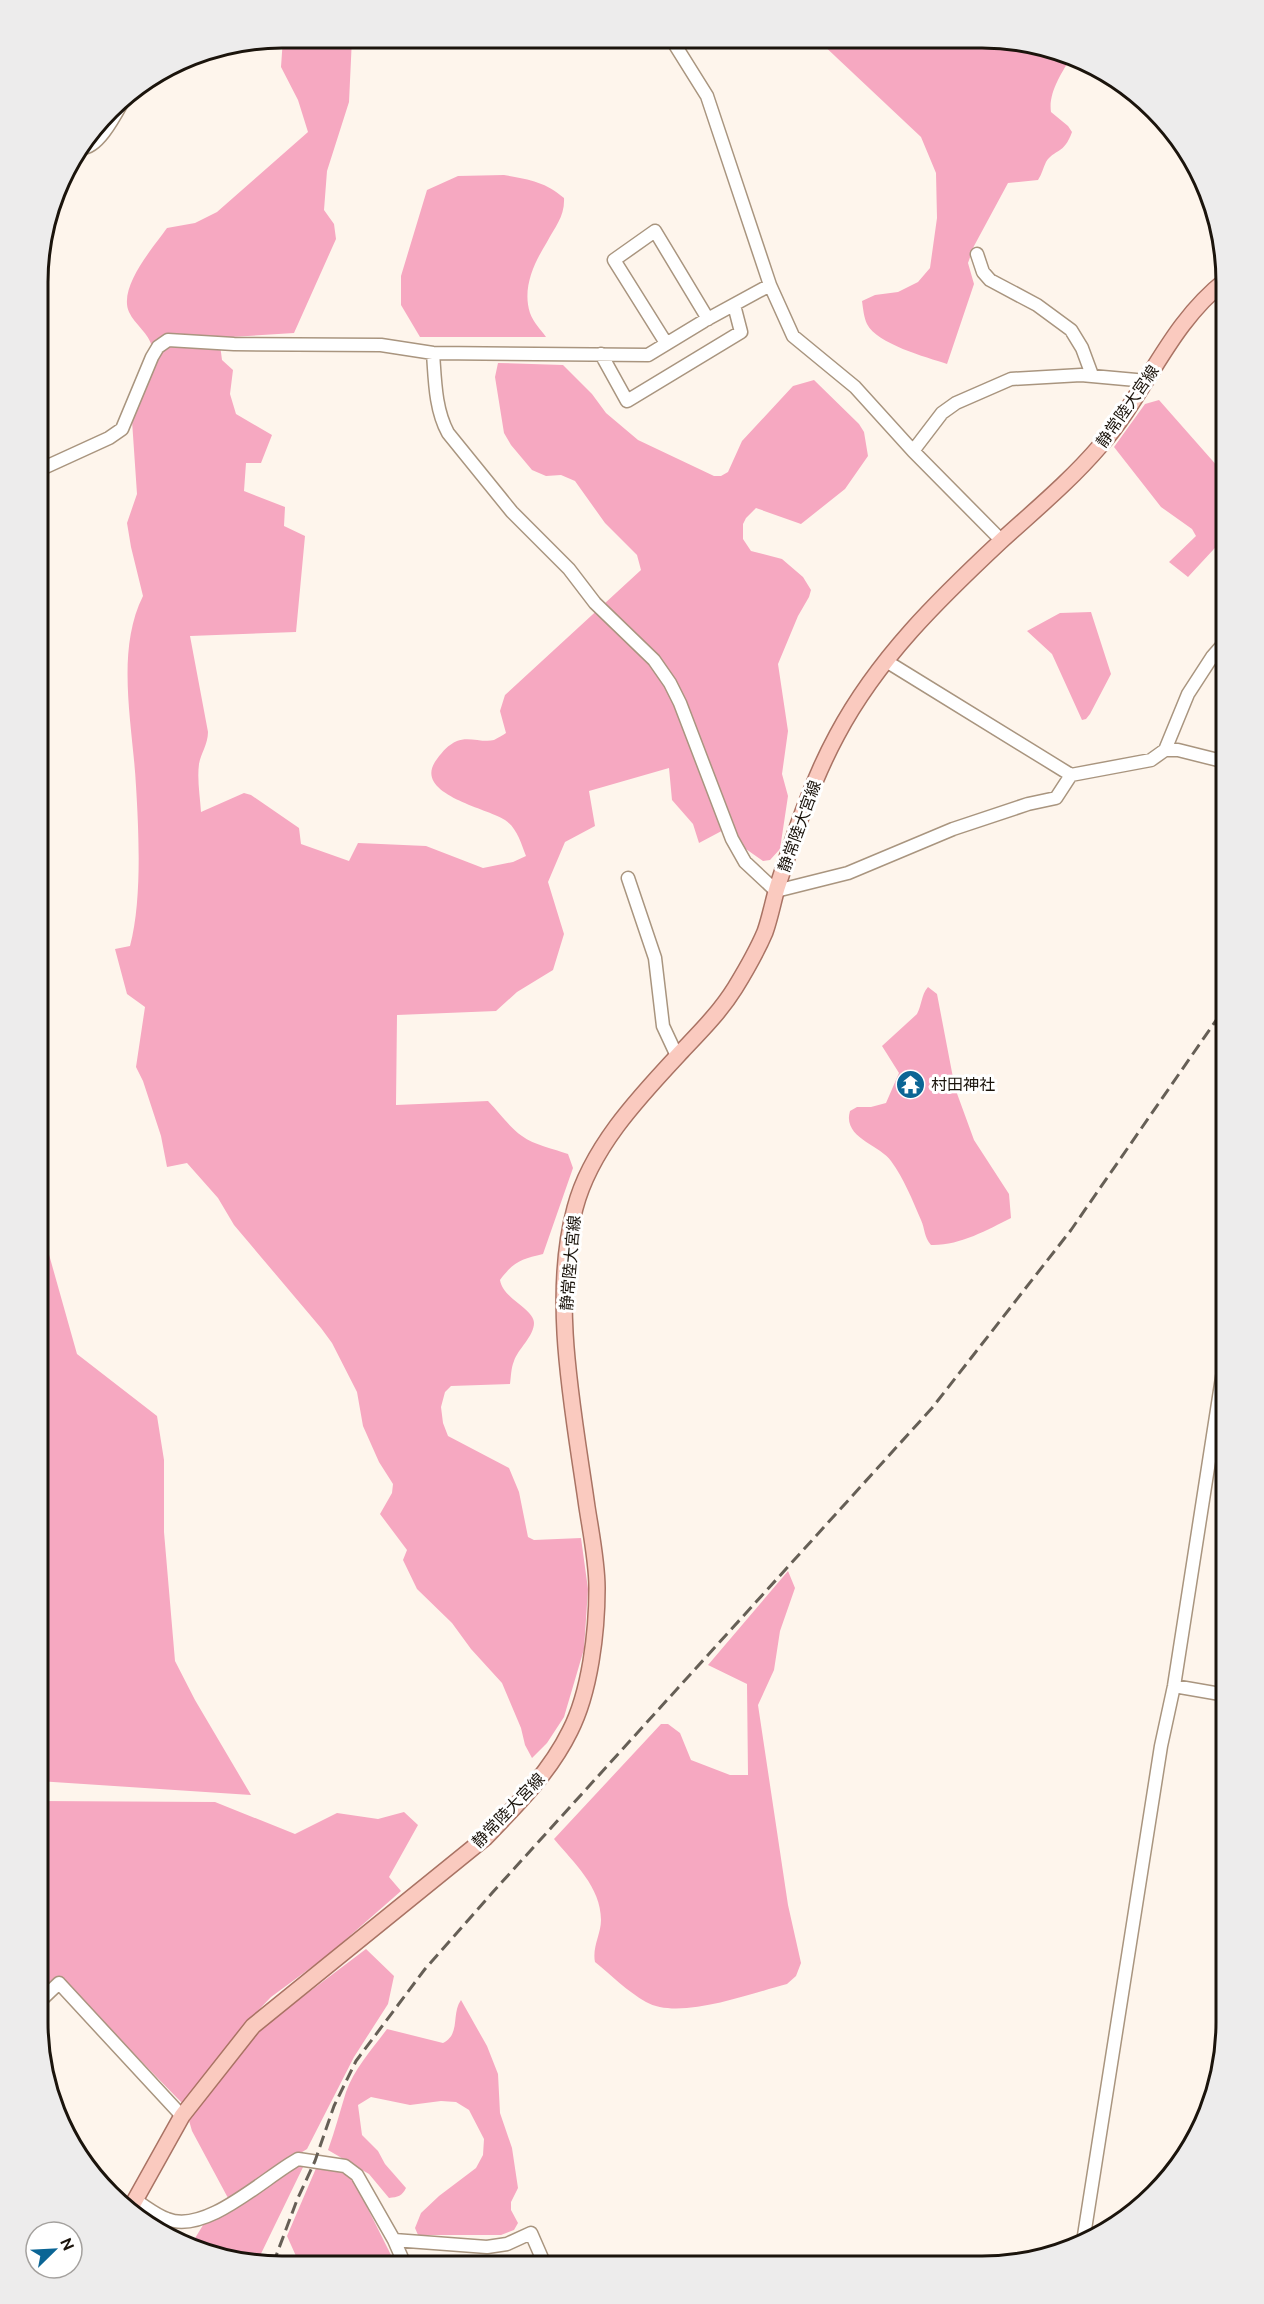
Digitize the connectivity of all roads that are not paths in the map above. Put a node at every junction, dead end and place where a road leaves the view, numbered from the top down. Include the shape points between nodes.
1 (677, 48) edge
2 (103, 132) edge
3 (92, 144) edge
4 (977, 254) dead end
5 (770, 285) junction
6 (1216, 289) edge
7 (734, 305) junction
8 (708, 319) junction
9 (666, 344) junction
10 (434, 353) junction
11 (601, 354) junction
12 (1092, 375) junction
13 (1147, 381) junction
14 (913, 451) junction
15 (48, 466) edge
16 (1002, 541) junction
17 (1216, 652) edge
18 (886, 661) junction
19 (1165, 750) junction
20 (1216, 760) edge
21 (1071, 775) junction
22 (628, 878) dead end
23 (776, 891) junction
24 (677, 1056) junction
25 (1216, 1416) edge
26 (1174, 1686) junction
27 (1216, 1693) edge
28 (48, 1993) edge
29 (182, 2116) junction
30 (133, 2203) edge
31 (139, 2208) edge
32 (1084, 2233) edge
33 (394, 2240) junction
34 (401, 2256) edge
35 (541, 2256) edge

1 - 5 street via 707,96
2 - 3 street
4 - 12 street via 983,273 990,280 1038,305 1071,330
5 - 7 street
5 - 14 street via 793,336 855,387
6 - 13 main road, 静常陸大宮線 via 1188,315
7 - 8 street
7 - 11 street via 741,332 627,401
8 - 9 street
8 - 9 street via 655,231 614,260
9 - 11 street via 648,355
10 - 11 street
10 - 15 street via 381,345 168,340 152,357 122,429
10 - 23 street via 437,402 448,433 512,512 569,569 595,603 654,660 680,703 732,839 746,862
12 - 13 street
12 - 14 street via 1011,380 967,397 942,413
13 - 16 main road, 静常陸大宮線 via 1098,449
14 - 16 street
16 - 18 main road, 静常陸大宮線 via 922,617
17 - 19 street via 1188,694
18 - 21 street
18 - 23 main road, 静常陸大宮線 via 838,732 818,773
19 - 20 street
19 - 21 street via 1151,760
21 - 23 street via 1056,798 953,829 848,873
22 - 24 street via 655,958 663,1026
23 - 24 main road, 静常陸大宮線 via 765,931 735,987
24 - 29 main road, 静常陸大宮線 via 612,1134 592,1166 575,1206 568,1247 566,1351 597,1587 591,1666 572,1728 548,1767 485,1838 253,2026
25 - 26 street
26 - 27 street
26 - 32 street via 1161,1746
28 - 29 street via 59,1983
29 - 30 main road, 静常陸大宮線
31 - 33 street via 167,2219 194,2221 225,2207 298,2159 332,2163 357,2175
33 - 34 street
33 - 35 street via 487,2247 531,2234

